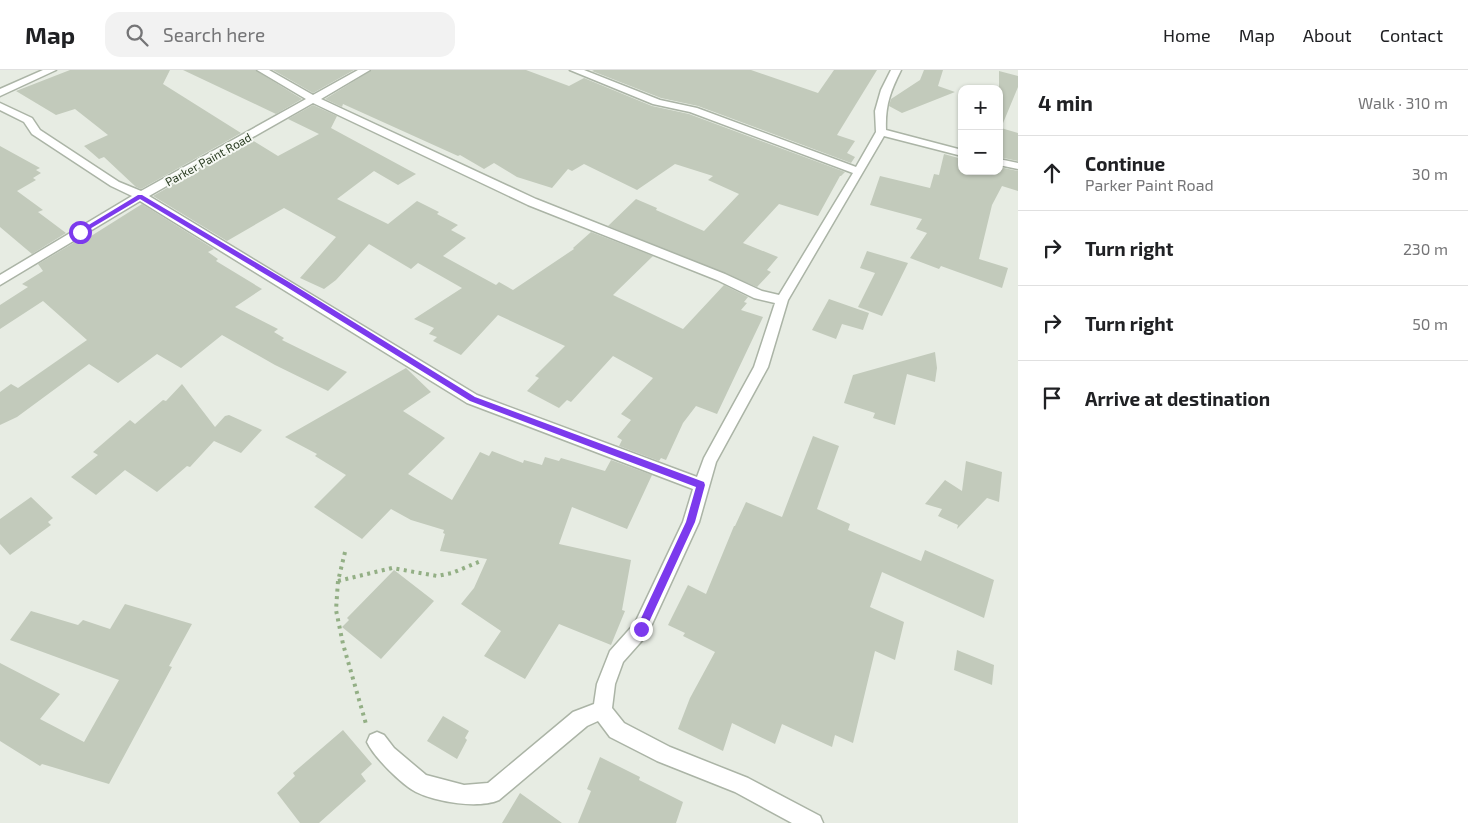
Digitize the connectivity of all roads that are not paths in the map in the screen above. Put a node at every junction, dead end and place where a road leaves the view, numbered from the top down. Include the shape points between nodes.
1 (51, 70) edge
2 (262, 70) edge
3 (366, 70) edge
4 (575, 70) edge
5 (896, 70) edge
6 (0, 93) edge
7 (315, 100) junction
8 (0, 106) edge
9 (880, 132) junction
10 (958, 152) edge
11 (1003, 163) edge
12 (1018, 166) edge
13 (859, 172) junction
14 (140, 196) junction
15 (0, 281) edge
16 (782, 300) junction
17 (701, 485) junction
18 (602, 710) junction
19 (377, 742) road end
20 (813, 823) edge

1 - 6 street
2 - 7 street
3 - 7 street, Parker Paint Road
4 - 13 street
5 - 9 street via 880,111
7 - 14 street, Parker Paint Road
7 - 16 street via 532,202 759,295
8 - 14 street via 28,120 36,132 115,184
9 - 10 street
9 - 13 street
11 - 12 street
13 - 16 street
14 - 15 street, Parker Paint Road
14 - 17 street via 472,399
16 - 17 street via 761,367 709,462
17 - 18 street via 691,522 641,629 616,657 606,684
18 - 19 street via 580,719 492,793 464,795 422,784 387,755
18 - 20 street via 618,730

